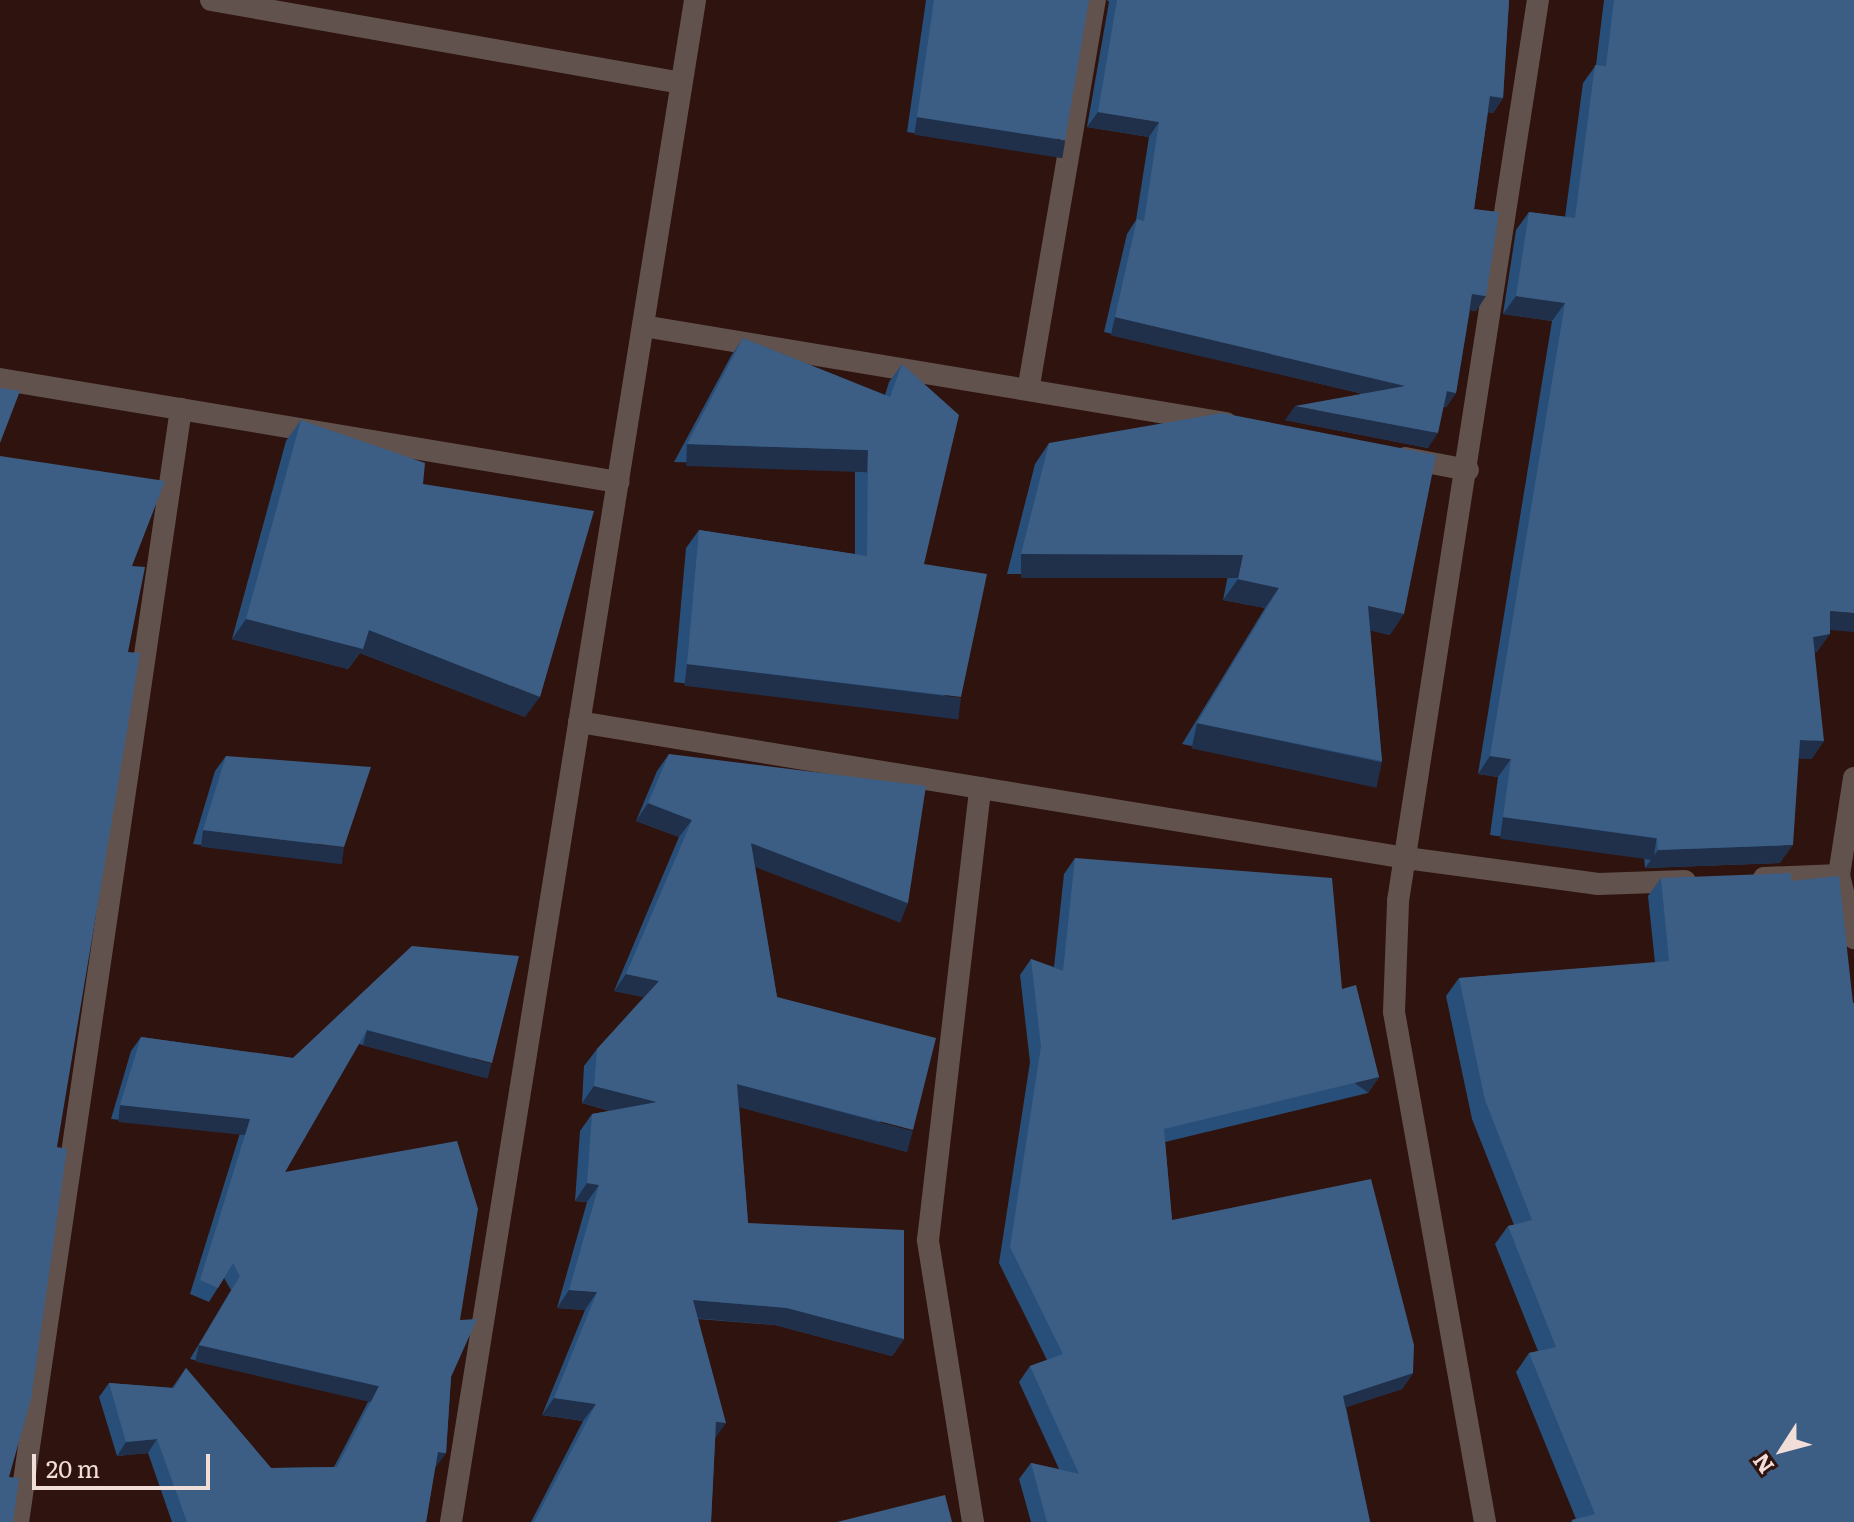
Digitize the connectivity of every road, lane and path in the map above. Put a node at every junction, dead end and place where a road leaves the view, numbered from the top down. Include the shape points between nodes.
1 (211, 0) edge
2 (695, 0) edge
3 (1095, 0) edge
4 (1538, 0) edge
5 (681, 83) junction
6 (643, 326) junction
7 (0, 379) edge
8 (1029, 385) junction
9 (181, 409) junction
10 (1249, 428) edge
11 (1374, 452) edge
12 (1468, 470) junction
13 (618, 482) junction
14 (579, 722) junction
15 (1854, 778) edge
16 (980, 788) junction
17 (1406, 858) junction
18 (1839, 875) junction
19 (1733, 879) edge
20 (1703, 880) edge
21 (1854, 938) edge
22 (18, 1522) edge
23 (451, 1522) edge
24 (973, 1522) edge
25 (1485, 1522) edge

1 - 5 street
2 - 5 street
3 - 8 street
4 - 12 street
5 - 6 street
6 - 8 street
6 - 13 street
7 - 9 street
8 - 10 street
9 - 13 street
9 - 22 street
11 - 12 street
12 - 17 street
13 - 14 street
14 - 16 street
14 - 23 street
15 - 18 street
16 - 17 street
16 - 24 street via 928,1240
17 - 20 street via 1598,884
17 - 25 street via 1394,1012
18 - 19 street
18 - 21 street

